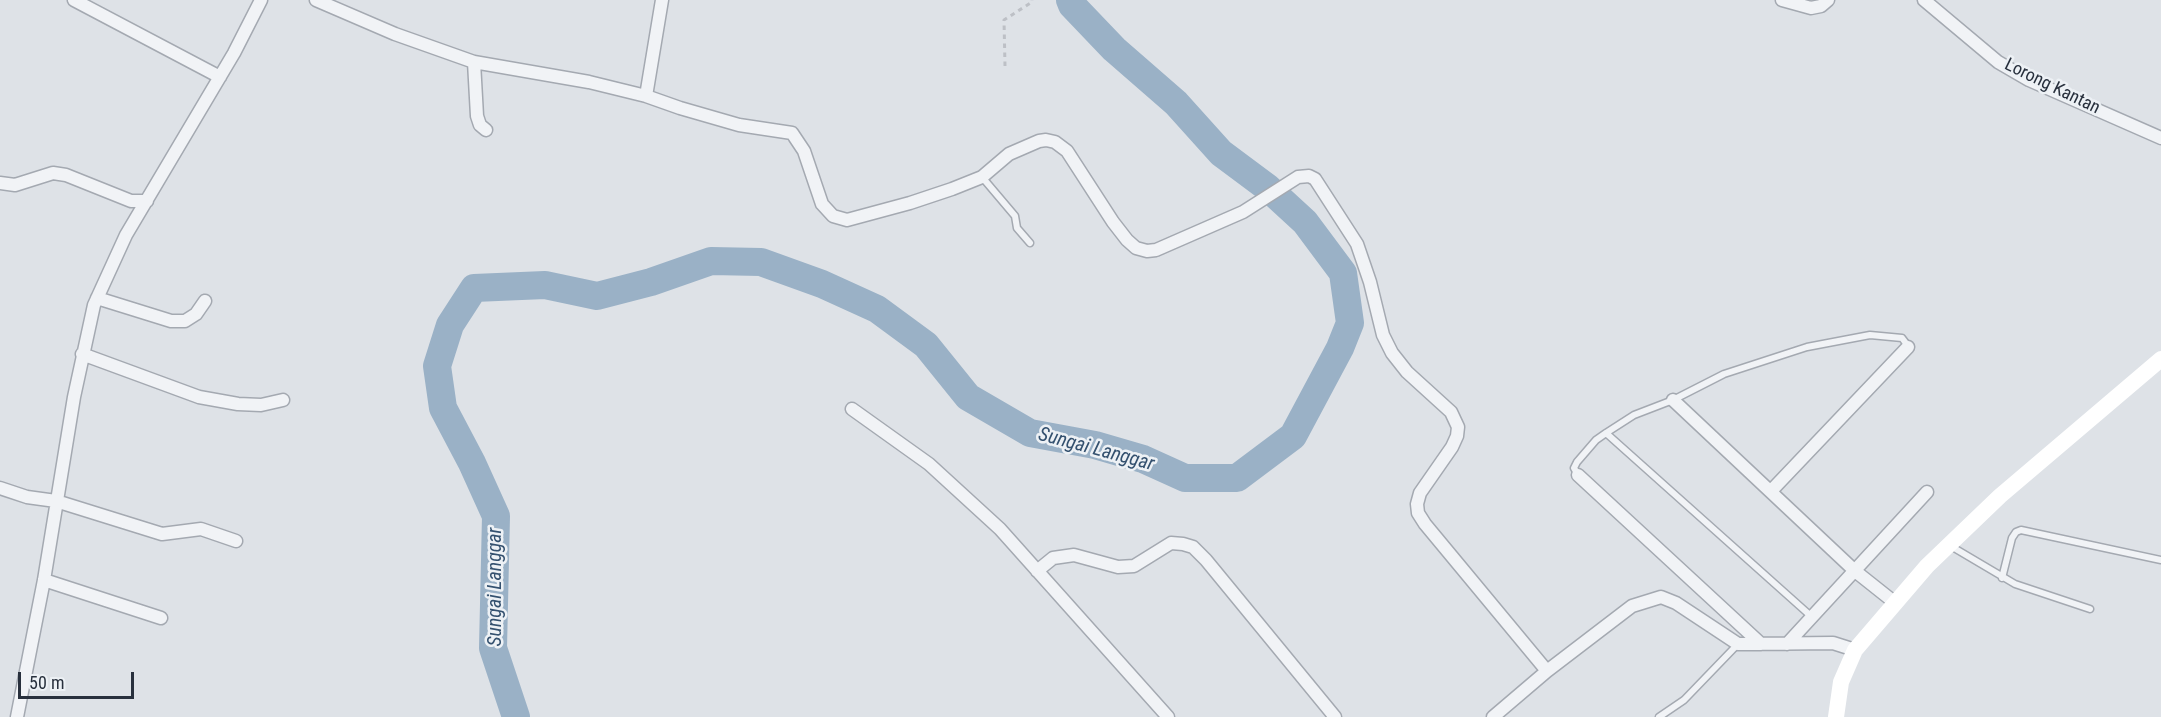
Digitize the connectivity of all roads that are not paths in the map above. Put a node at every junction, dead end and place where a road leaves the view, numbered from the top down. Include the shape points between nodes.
1 (74, 0) edge
2 (261, 0) edge
3 (316, 0) edge
4 (662, 0) edge
5 (1782, 0) edge
6 (1828, 0) edge
7 (1924, 0) edge
8 (474, 62) junction
9 (220, 77) junction
10 (646, 96) junction
11 (486, 130) dead end
12 (2161, 138) edge
13 (982, 177) junction
14 (0, 183) edge
15 (147, 201) junction
16 (1030, 243) dead end
17 (97, 298) junction
18 (205, 301) dead end
19 (1908, 347) joint
20 (82, 354) junction
21 (2161, 359) edge
22 (1673, 399) junction
23 (283, 400) dead end
24 (852, 409) dead end
25 (1606, 433) junction
26 (1578, 475) joint
27 (0, 488) edge
28 (1771, 491) junction
29 (1927, 492) dead end
30 (56, 501) junction
31 (236, 541) dead end
32 (1948, 544) junction
33 (2161, 560) edge
34 (1037, 571) junction
35 (1855, 571) junction
36 (2002, 578) junction
37 (44, 580) junction
38 (1894, 602) junction
39 (2090, 609) dead end
40 (1812, 617) junction
41 (161, 618) dead end
42 (1738, 644) junction
43 (1761, 644) junction
44 (1787, 644) junction
45 (1855, 650) junction
46 (1547, 671) junction
47 (18, 717) edge
48 (1168, 717) edge
49 (1335, 717) edge
50 (1493, 717) edge
51 (1659, 717) edge
52 (1836, 717) edge

1 - 9 street
2 - 9 street
3 - 8 street
4 - 10 street
5 - 6 street via 1811,8
7 - 12 street, Lorong Kantan via 1998,62
8 - 10 street
8 - 11 street via 477,116
9 - 15 street
10 - 13 street via 739,125 792,133 804,151 822,204 833,216 847,220
13 - 16 lane via 1015,216 1017,228
13 - 46 street via 1009,154 1039,141 1055,142 1067,151 1127,240 1147,251 1243,212 1298,177 1315,179 1357,244 1383,335 1392,353 1451,412 1458,427 1452,447 1420,494 1418,513
14 - 15 street via 15,185 53,173 131,201
15 - 17 street via 126,235
17 - 18 street via 171,321 185,321
17 - 20 street
19 - 22 lane via 1902,338 1870,335 1807,347 1724,374
19 - 28 street
20 - 23 street via 199,397 261,405
20 - 30 street
21 - 32 main road
22 - 25 lane via 1634,415
22 - 28 street
24 - 34 street via 929,464 1000,529
25 - 26 lane via 1577,462 1574,468
25 - 40 lane
26 - 43 street
27 - 30 street
28 - 35 street
29 - 35 street
30 - 31 street via 162,534 201,529
30 - 37 street
32 - 36 lane
32 - 38 main road
33 - 36 lane via 2021,530 2012,538
34 - 48 street
34 - 49 street via 1053,558 1074,555 1118,567 1134,566 1171,543 1192,547
35 - 38 street
35 - 40 street
36 - 39 lane
37 - 41 street
37 - 47 street
38 - 45 main road
40 - 44 street
42 - 43 street
42 - 46 street via 1661,597 1632,606
42 - 51 lane via 1684,700
43 - 44 street
44 - 45 street via 1833,643
45 - 52 main road via 1841,682
46 - 50 street

